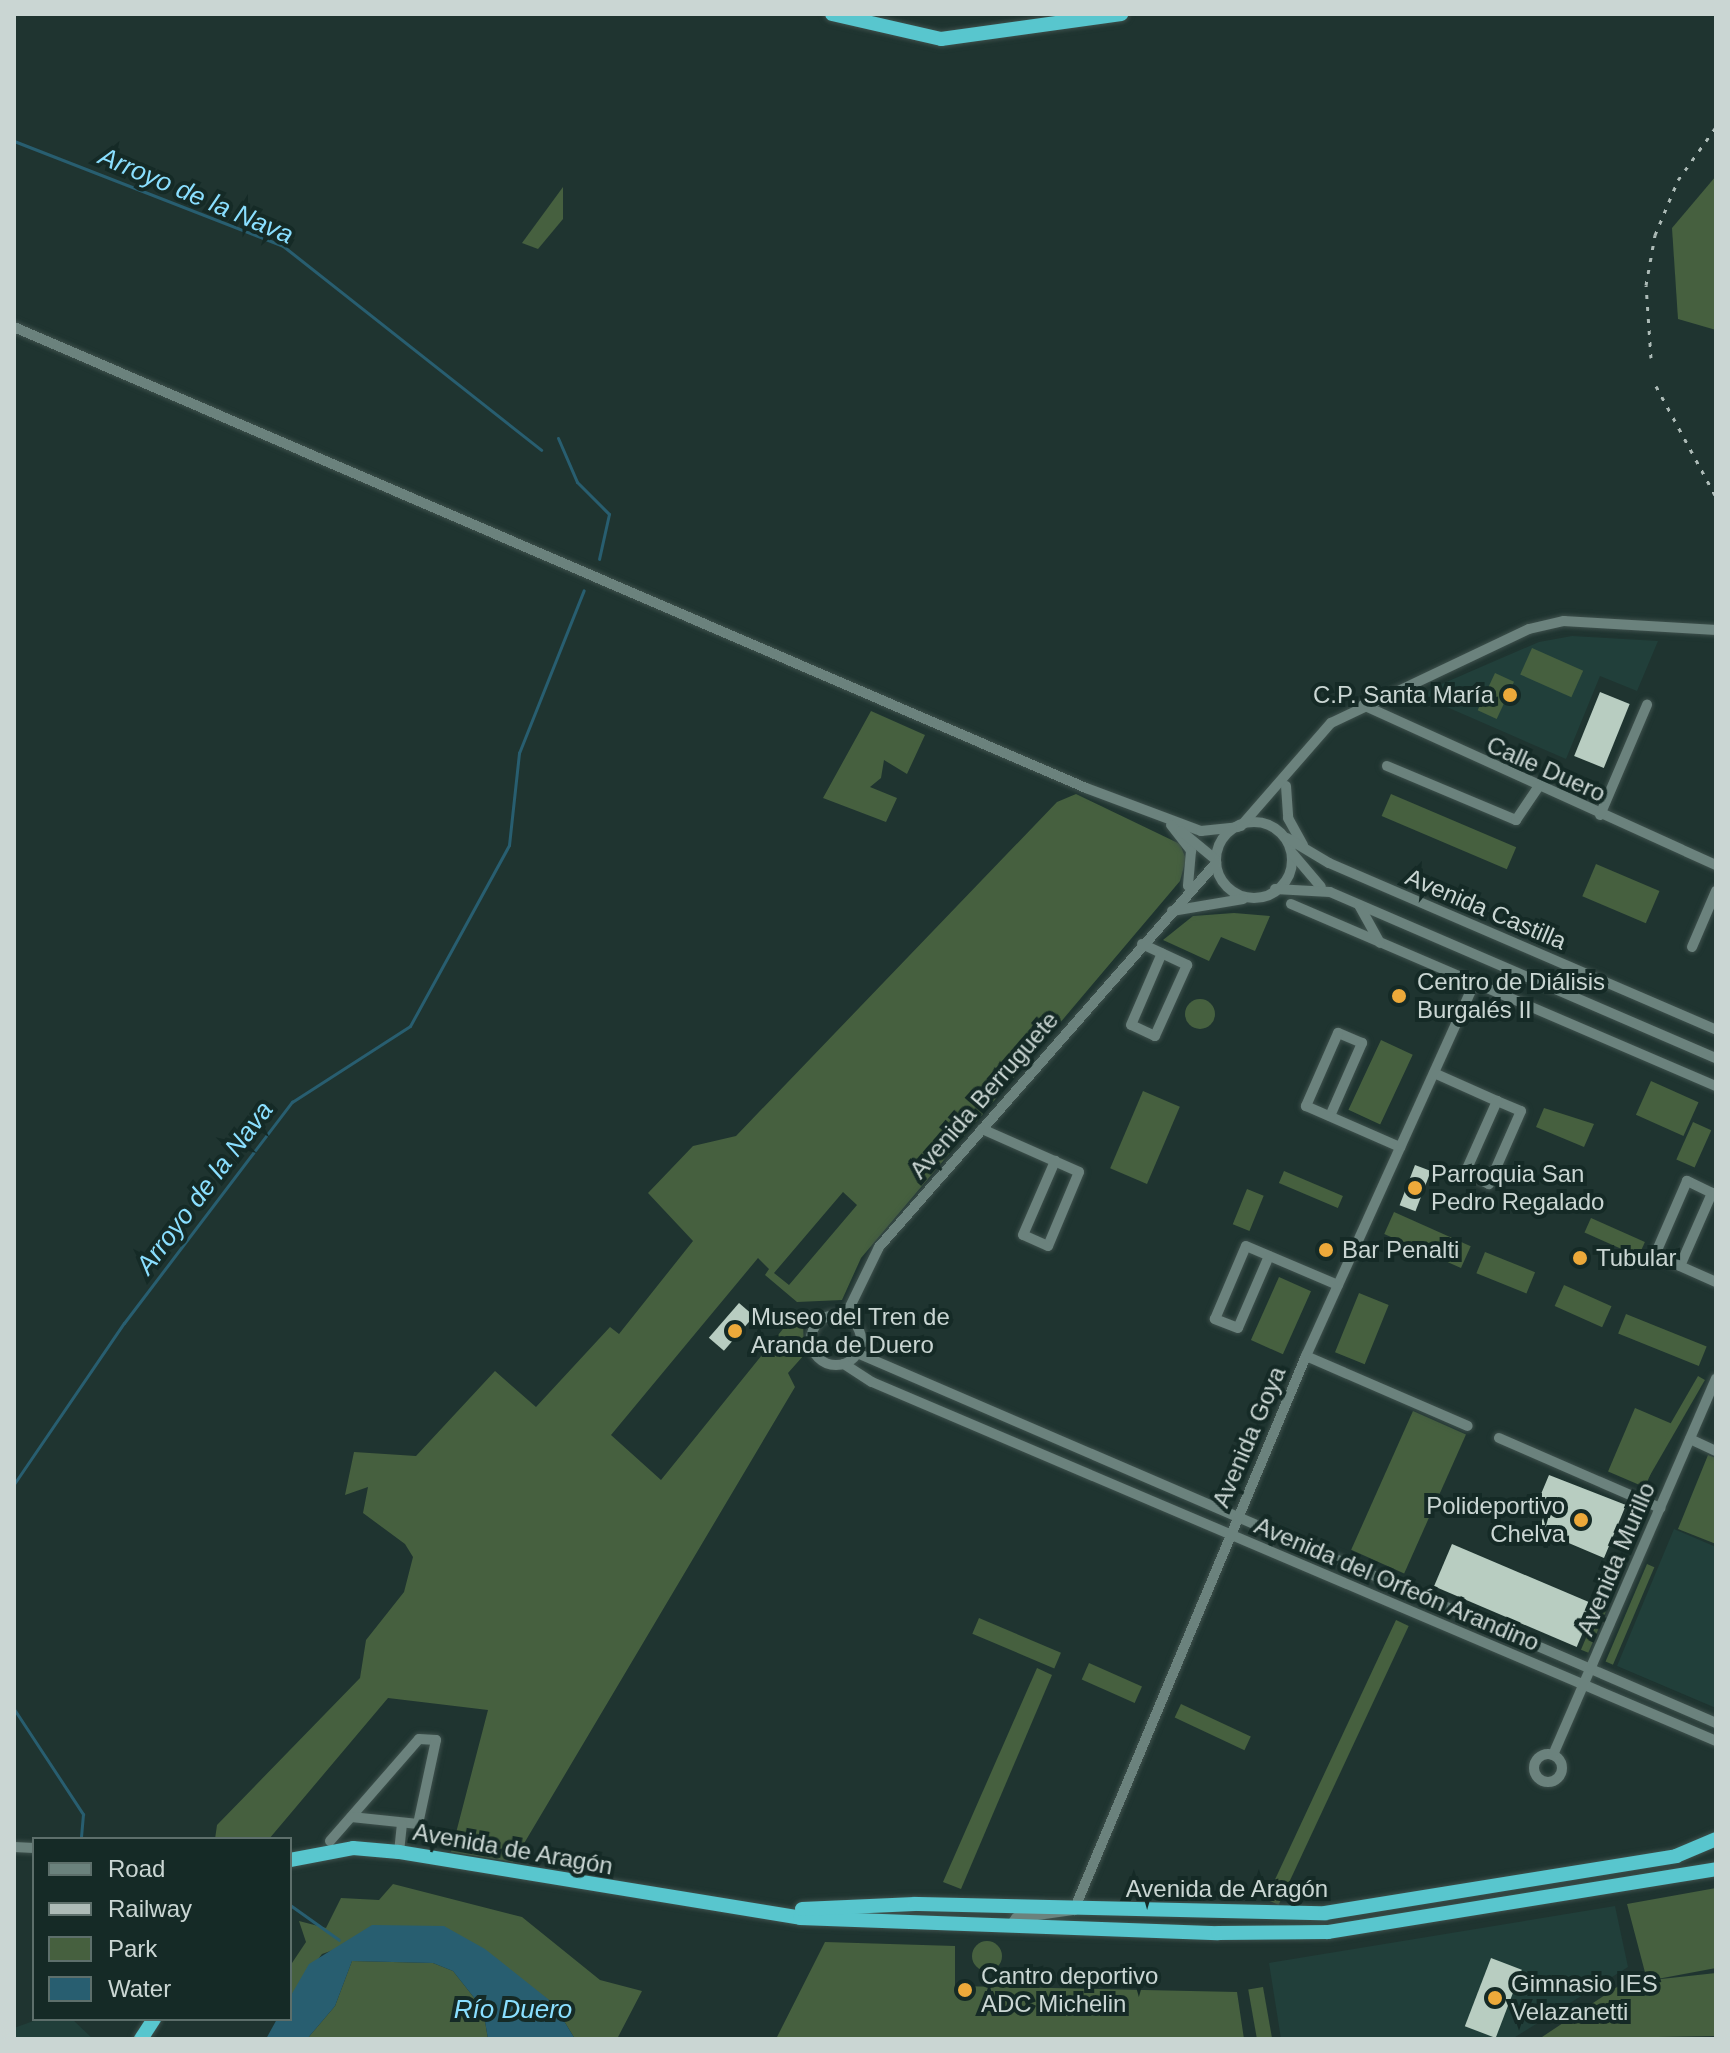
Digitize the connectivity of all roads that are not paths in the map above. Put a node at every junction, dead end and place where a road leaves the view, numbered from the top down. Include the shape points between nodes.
1 (832, 14) edge
2 (1121, 14) edge
3 (997, 21) edge
4 (14, 327) edge
5 (1716, 630) edge
6 (1363, 705) junction
7 (1647, 705) dead end
8 (1387, 766) dead end
9 (1292, 767) junction
10 (1286, 786) junction
11 (1538, 787) junction
12 (1600, 815) junction
13 (1167, 822) junction
14 (1239, 826) junction
15 (1284, 834) junction
16 (1307, 850) junction
17 (1292, 854) junction
18 (1216, 861) junction
19 (1716, 865) edge
20 (1275, 889) junction
21 (1716, 891) edge
22 (1330, 892) junction
23 (1184, 894) junction
24 (1247, 899) junction
25 (1291, 904) dead end
26 (1359, 905) junction
27 (1170, 911) junction
28 (1380, 943) junction
29 (1142, 944) junction
30 (1692, 947) dead end
31 (1162, 953) junction
32 (1473, 986) junction
33 (1716, 1030) edge
34 (1716, 1058) edge
35 (1434, 1073) junction
36 (1716, 1086) edge
37 (1497, 1101) junction
38 (1330, 1116) junction
39 (982, 1129) junction
40 (1400, 1147) junction
41 (1055, 1161) junction
42 (1269, 1256) junction
43 (1680, 1266) junction
44 (1716, 1282) edge
45 (1338, 1285) junction
46 (845, 1317) junction
47 (857, 1353) junction
48 (1306, 1356) junction
49 (844, 1364) junction
50 (1716, 1379) edge
51 (1468, 1426) dead end
52 (1499, 1438) dead end
53 (1690, 1439) junction
54 (1716, 1451) edge
55 (1660, 1508) junction
56 (1237, 1516) junction
57 (1230, 1534) junction
58 (1591, 1669) junction
59 (1584, 1686) junction
60 (1716, 1723) edge
61 (1716, 1741) edge
62 (1553, 1755) dead end
63 (351, 1817) junction
64 (402, 1824) junction
65 (1716, 1839) edge
66 (330, 1841) dead end
67 (399, 1852) junction
68 (292, 1860) edge
69 (1716, 1869) edge
70 (730, 1908) junction
71 (1074, 1910) junction
72 (1011, 1925) junction
73 (153, 2021) edge
74 (141, 2039) edge

1 - 3 highway via 941,39
2 - 3 highway
4 - 13 street
5 - 6 street via 1554,622
6 - 9 street via 1331,723
6 - 11 street, Calle Duero
7 - 12 street
8 - 11 street via 1516,820
9 - 10 street
9 - 14 street
10 - 15 street
10 - 16 street via 1288,818
11 - 12 street, Calle Duero
12 - 19 street, Calle Duero
13 - 14 street via 1213,833
13 - 18 street
13 - 23 street via 1193,858
14 - 15 street via 1269,824
14 - 18 street
15 - 16 street, Avenida Castilla
15 - 17 street
16 - 33 street, Avenida Castilla
17 - 20 street
17 - 22 street, Avenida Castilla
18 - 23 street, Avenida Berruguete
18 - 24 street via 1224,885
20 - 22 street, Avenida Castilla
20 - 24 street
21 - 30 street
22 - 26 street, Avenida Castilla
23 - 27 street, Avenida Berruguete
24 - 27 street
25 - 28 street
26 - 28 street
26 - 34 street, Avenida Castilla
27 - 29 street, Avenida Berruguete
28 - 32 street
29 - 31 street
29 - 39 street, Avenida Berruguete
31 - 31 street via 1187,965 1155,1036 1131,1025
32 - 35 street, Avenida Goya
32 - 36 street
35 - 37 street
35 - 40 street, Avenida Goya
37 - 37 street via 1521,1111 1489,1184 1465,1173
38 - 38 street via 1306,1106 1338,1033 1362,1043
38 - 40 street
39 - 41 street
39 - 46 street, Avenida Berruguete via 879,1247
40 - 45 street, Avenida Goya
41 - 41 street via 1079,1172 1048,1246 1023,1235
42 - 42 street via 1246,1246 1215,1319 1238,1328
42 - 45 street
43 - 43 street via 1655,1255 1687,1181 1712,1193
43 - 44 street
45 - 48 street, Avenida Goya
46 - 47 street via 859,1332
46 - 49 street via 820,1320 811,1343 824,1362
47 - 49 street
47 - 56 street, Avenida del Orfeón Arandino
48 - 51 street
48 - 56 street, Avenida Goya
49 - 57 street, Avenida del Orfeón Arandino
50 - 53 street, Avenida Murillo
52 - 55 street
53 - 54 street
53 - 55 street, Avenida Murillo
55 - 58 street, Avenida Murillo
56 - 57 street, Avenida Goya
56 - 58 street, Avenida del Orfeón Arandino
57 - 59 street, Avenida del Orfeón Arandino
57 - 71 street, Avenida Goya
58 - 59 street, Avenida Murillo
58 - 60 street, Avenida del Orfeón Arandino
59 - 61 street, Avenida del Orfeón Arandino
59 - 62 street, Avenida Murillo
63 - 64 street
63 - 64 street via 419,1739 430,1737 439,1746 419,1820
63 - 66 street
64 - 67 street
65 - 71 highway, Avenida de Aragón via 1676,1856 1325,1913
67 - 68 highway, Avenida de Aragón via 353,1848
67 - 70 highway, Avenida de Aragón
69 - 72 highway, Avenida de Aragón via 1328,1932
70 - 71 highway, Avenida de Aragón
70 - 72 highway, Avenida de Aragón
71 - 72 street via 1016,1918
73 - 74 highway

